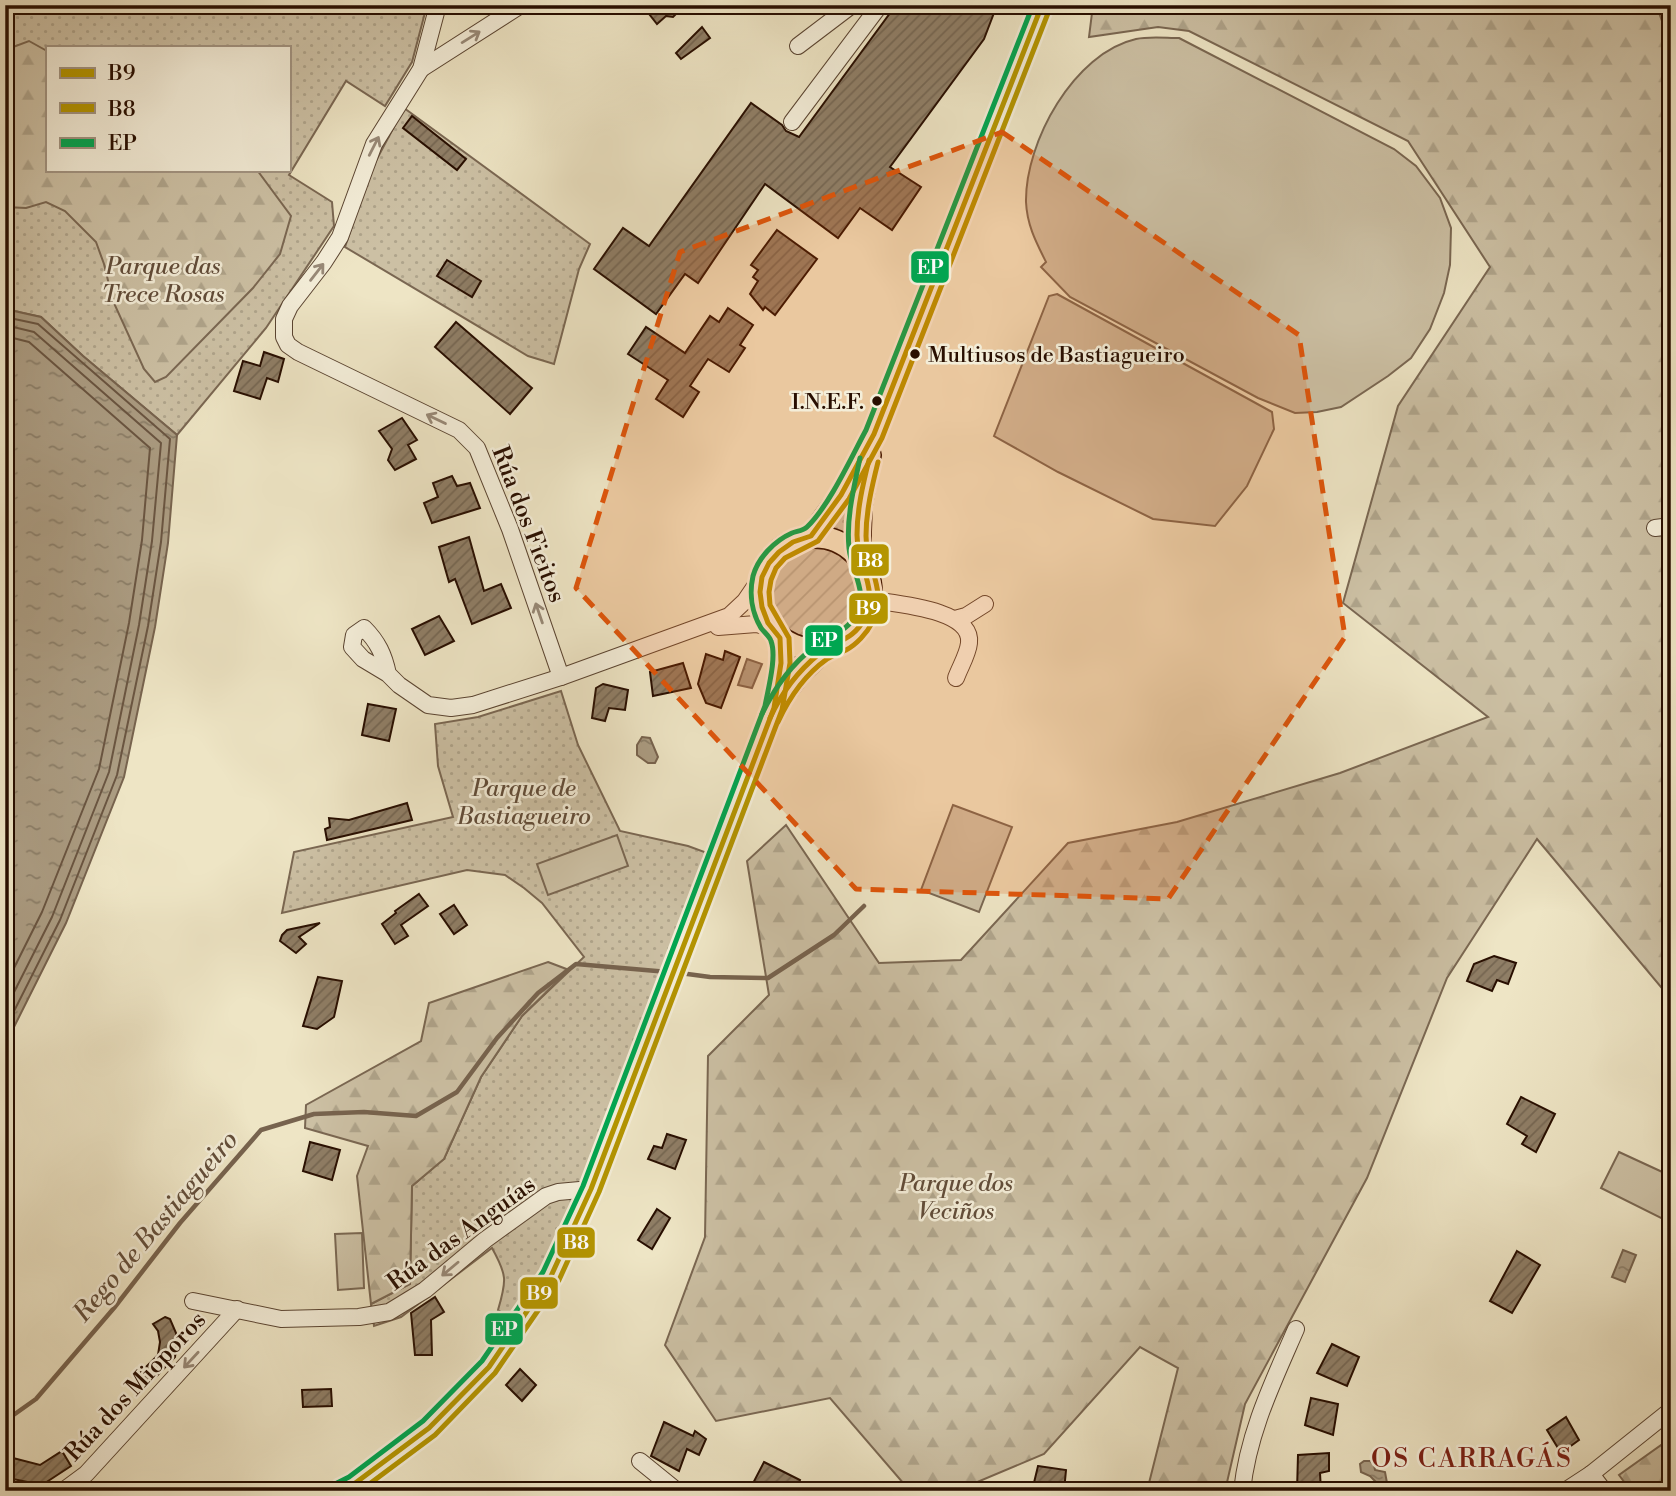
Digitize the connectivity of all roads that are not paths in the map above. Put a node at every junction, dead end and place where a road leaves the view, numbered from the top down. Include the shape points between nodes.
1 (438, 5) edge
2 (521, 5) edge
3 (852, 5) edge
4 (880, 5) edge
5 (1042, 5) edge
6 (798, 46) dead end
7 (421, 69) junction
8 (792, 122) dead end
9 (874, 434) junction
10 (811, 536) junction
11 (859, 557) junction
12 (760, 579) junction
13 (872, 600) junction
14 (985, 604) dead end
15 (949, 616) junction
16 (701, 628) junction
17 (775, 633) junction
18 (827, 648) junction
19 (388, 674) dead end
20 (561, 677) junction
21 (956, 678) dead end
22 (774, 708) junction
23 (591, 1189) junction
24 (193, 1301) dead end
25 (237, 1309) junction
26 (1296, 1329) dead end
27 (1671, 1410) edge
28 (640, 1461) dead end
29 (1591, 1474) junction
30 (5, 1489) edge
31 (26, 1491) edge
32 (64, 1491) edge
33 (341, 1491) edge
34 (677, 1491) edge
35 (1242, 1491) edge
36 (1565, 1491) edge
37 (1604, 1491) edge

1 - 7 street
7 -> 2 street
3 - 6 street
4 - 8 street
5 - 9 main road
20 -> 7 street, Rúa dos Fieitos via 510,529 471,439 298,352 288,345 282,329 290,306 340,237 383,115
9 - 10 main road via 841,495
9 - 11 main road via 861,505
10 - 11 main road via 839,541
10 - 12 main road via 794,540 773,554
11 - 13 main road
12 - 16 street via 731,616
12 - 17 main road via 761,611
13 - 15 street
13 - 18 main road via 864,621 844,641
14 - 15 street via 966,616
15 - 21 street via 967,630 969,642
16 - 17 street via 756,624
16 - 20 street
17 - 18 main road via 805,648
17 - 22 main road via 781,663
18 - 22 main road via 800,673
19 - 20 street via 428,705 451,708
22 - 23 main road
23 -> 25 street, Rúa das Anguías via 546,1196 425,1290 389,1312 281,1319
23 - 33 main road via 551,1276 489,1367 429,1428
24 - 25 street, Rúa das Anguías
25 -> 32 street, Rúa dos Mioporos via 86,1474
26 - 35 street via 1261,1410
27 - 29 street
28 - 34 street
29 - 36 street
29 - 37 street
30 - 31 street

